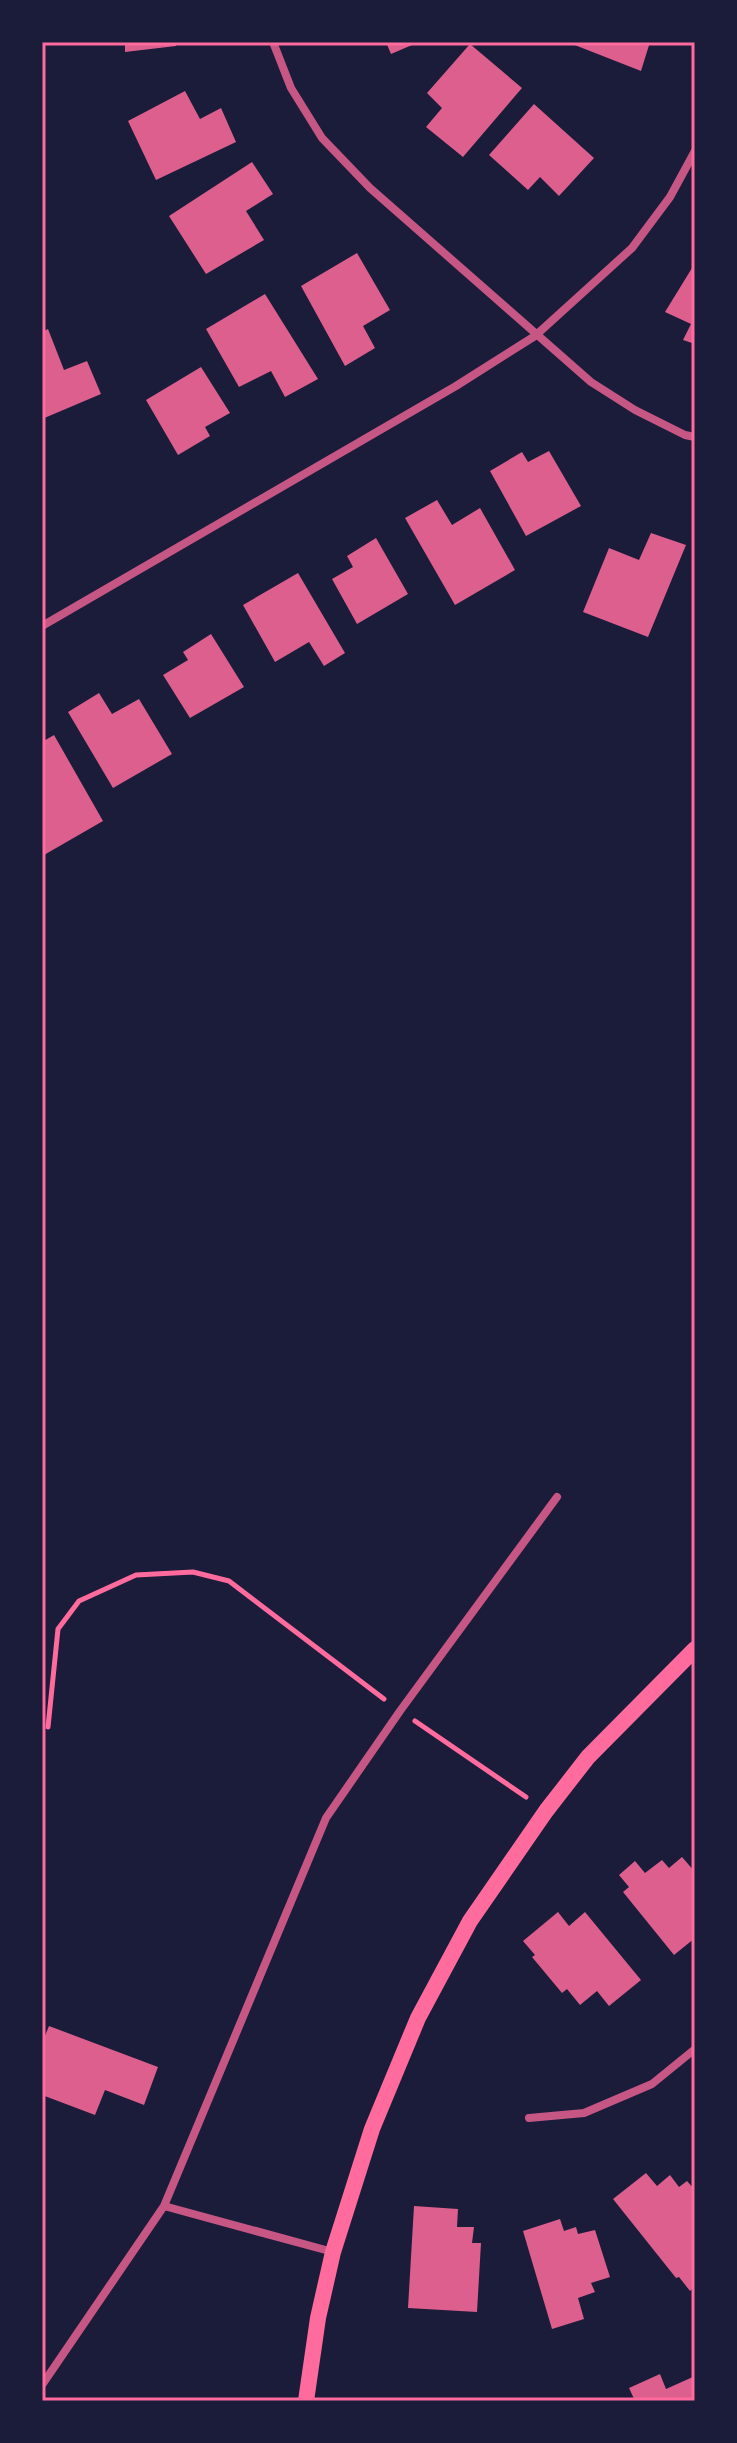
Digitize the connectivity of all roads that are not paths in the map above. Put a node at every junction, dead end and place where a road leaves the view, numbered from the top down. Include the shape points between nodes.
1 (273, 42) edge
2 (695, 151) edge
3 (535, 336) junction
4 (695, 437) edge
5 (42, 626) edge
6 (557, 1497) dead end
7 (695, 1649) edge
8 (695, 2049) edge
9 (529, 2118) dead end
10 (164, 2206) junction
11 (333, 2252) junction
12 (42, 2385) edge
13 (306, 2401) edge

1 - 3 street via 291,88 322,138
2 - 3 street via 670,197 632,248
3 - 4 street via 635,410
3 - 5 street
6 - 10 street via 326,1818
7 - 11 main road via 588,1757 470,1921 418,2018 372,2129
8 - 9 street via 652,2084 584,2113
10 - 11 street
10 - 12 street
11 - 13 main road

